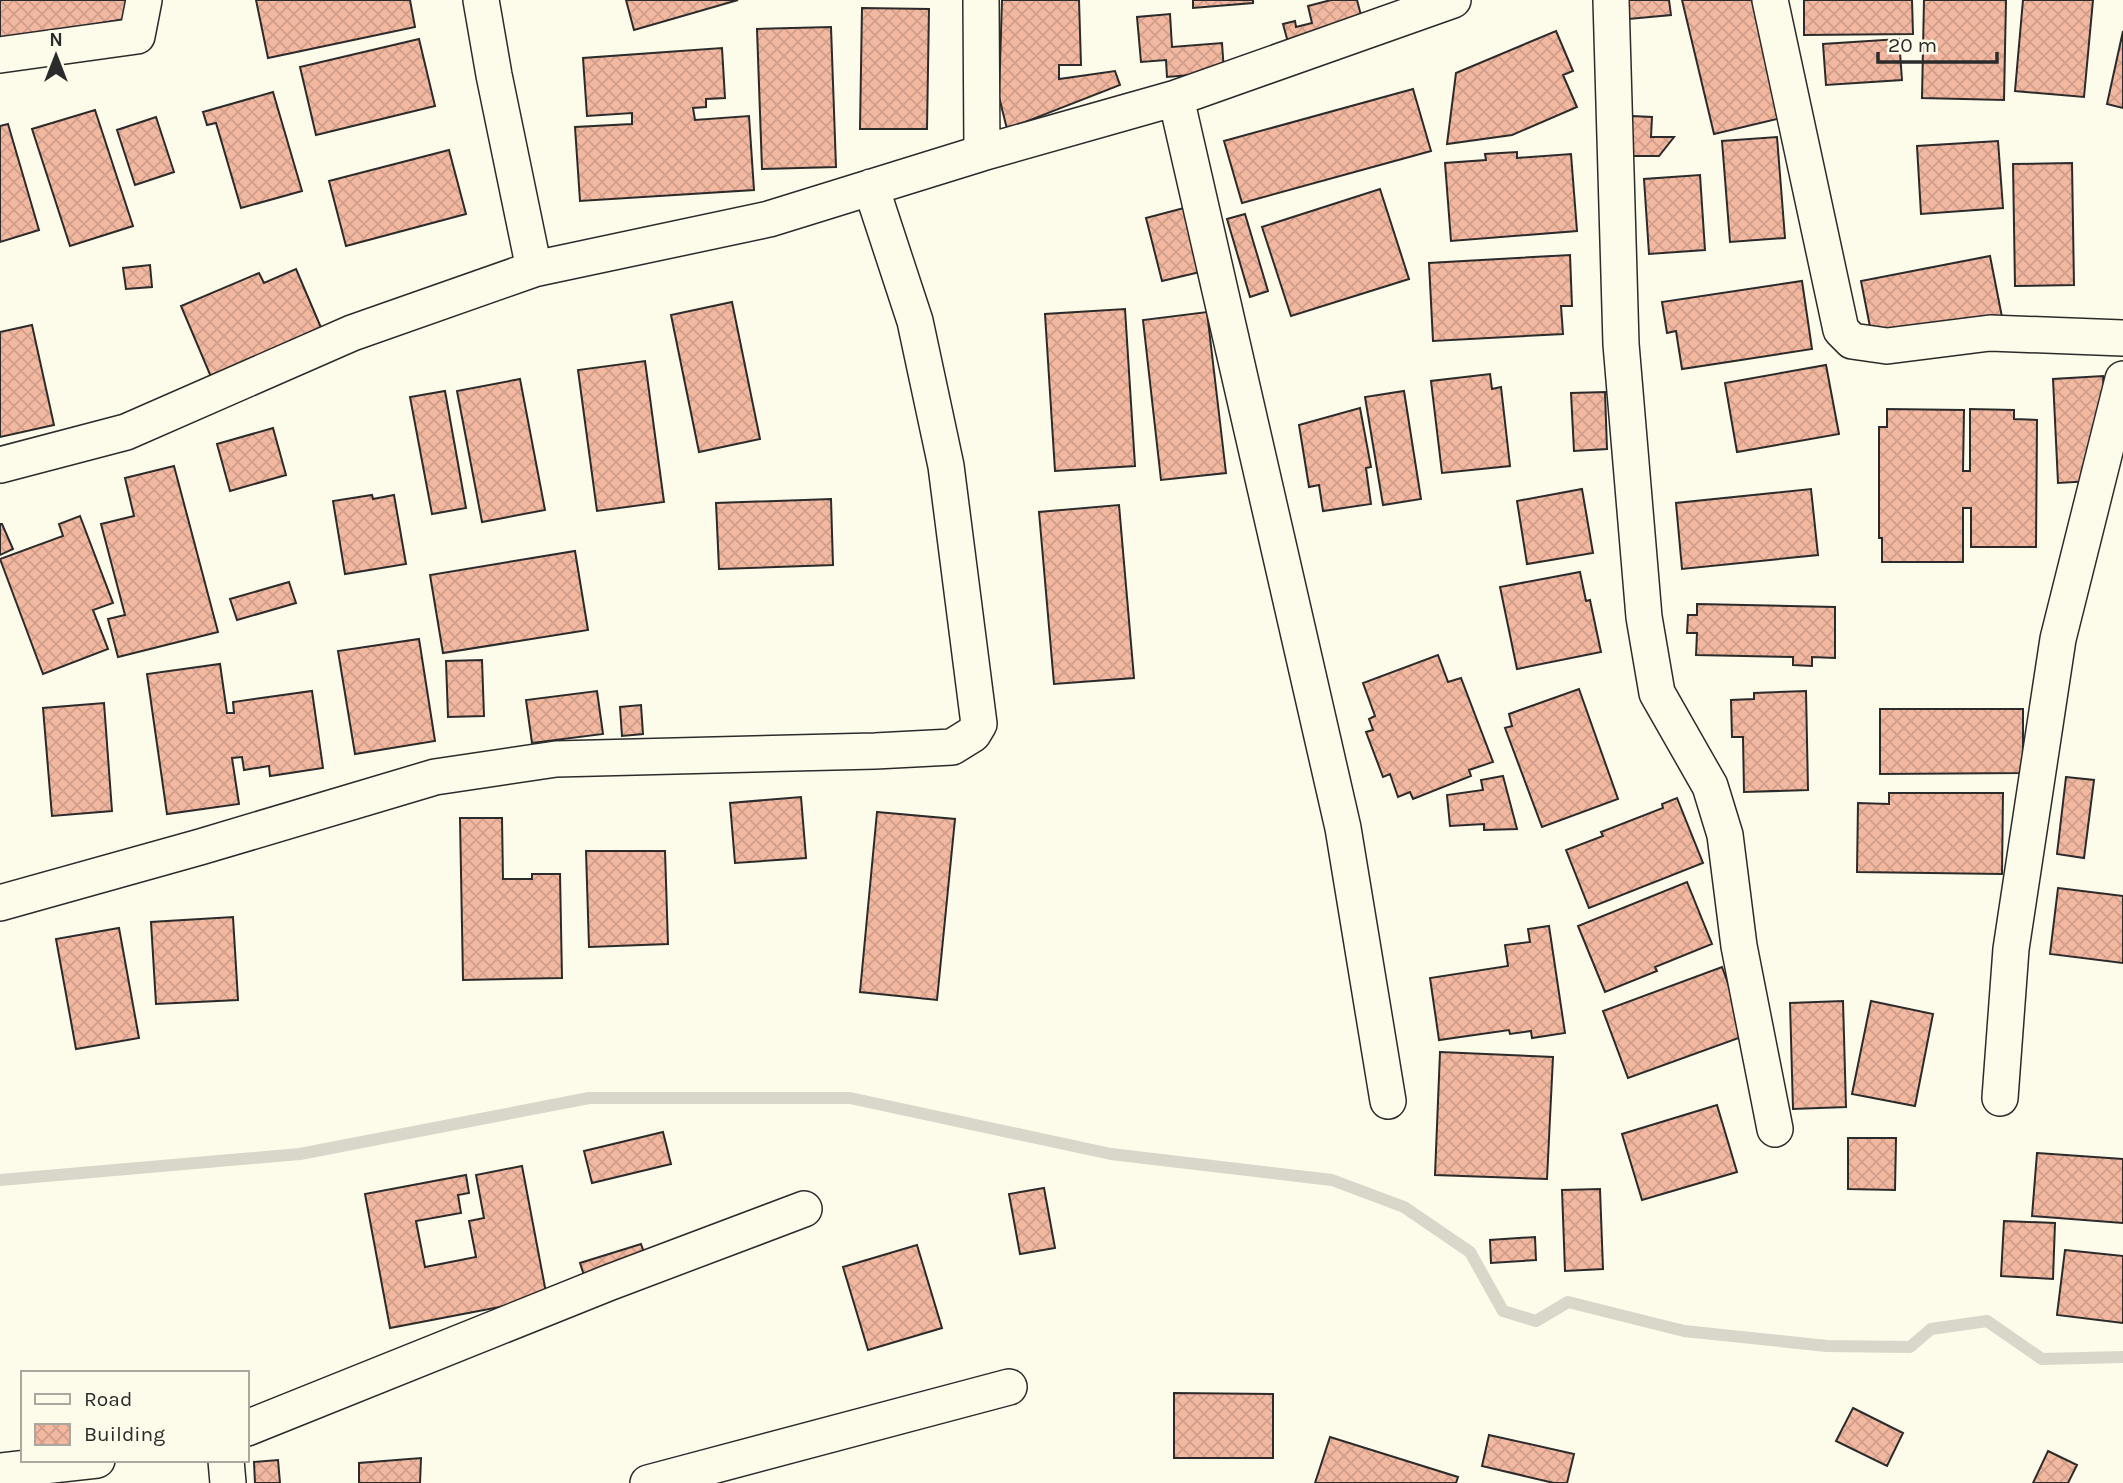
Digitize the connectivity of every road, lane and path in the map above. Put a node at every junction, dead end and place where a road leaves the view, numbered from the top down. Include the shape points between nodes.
1 (144, 0) edge
2 (481, 0) edge
3 (981, 0) edge
4 (1453, 0) edge
5 (1611, 0) edge
6 (1770, 0) edge
7 (0, 55) edge
8 (1176, 98) junction
9 (982, 153) junction
10 (871, 187) junction
11 (534, 269) junction
12 (2123, 338) edge
13 (2123, 379) edge
14 (0, 466) edge
15 (0, 903) edge
16 (2000, 1098) dead end
17 (1388, 1101) dead end
18 (1776, 1129) dead end
19 (804, 1209) dead end
20 (1009, 1387) dead end
21 (248, 1428) edge
22 (79, 1462) edge
23 (226, 1462) edge
24 (0, 1471) edge
25 (228, 1483) edge
26 (648, 1483) edge

1 - 7 street via 137,36
2 - 11 street
3 - 9 street
4 - 8 street
5 - 18 street via 1621,344 1644,617 1657,693 1710,786 1725,835 1739,946
6 - 12 street via 1841,330 1852,341 1887,346 1990,333
8 - 9 street
8 - 17 street via 1343,828
9 - 10 street
10 - 11 street via 769,219
10 - 15 street via 915,321 946,466 979,724 973,734 952,747 556,759 435,777
11 - 14 street via 352,333 126,432
13 - 16 street via 2058,639 2011,950
19 - 21 street
20 - 26 street
22 - 24 street
23 - 25 street

